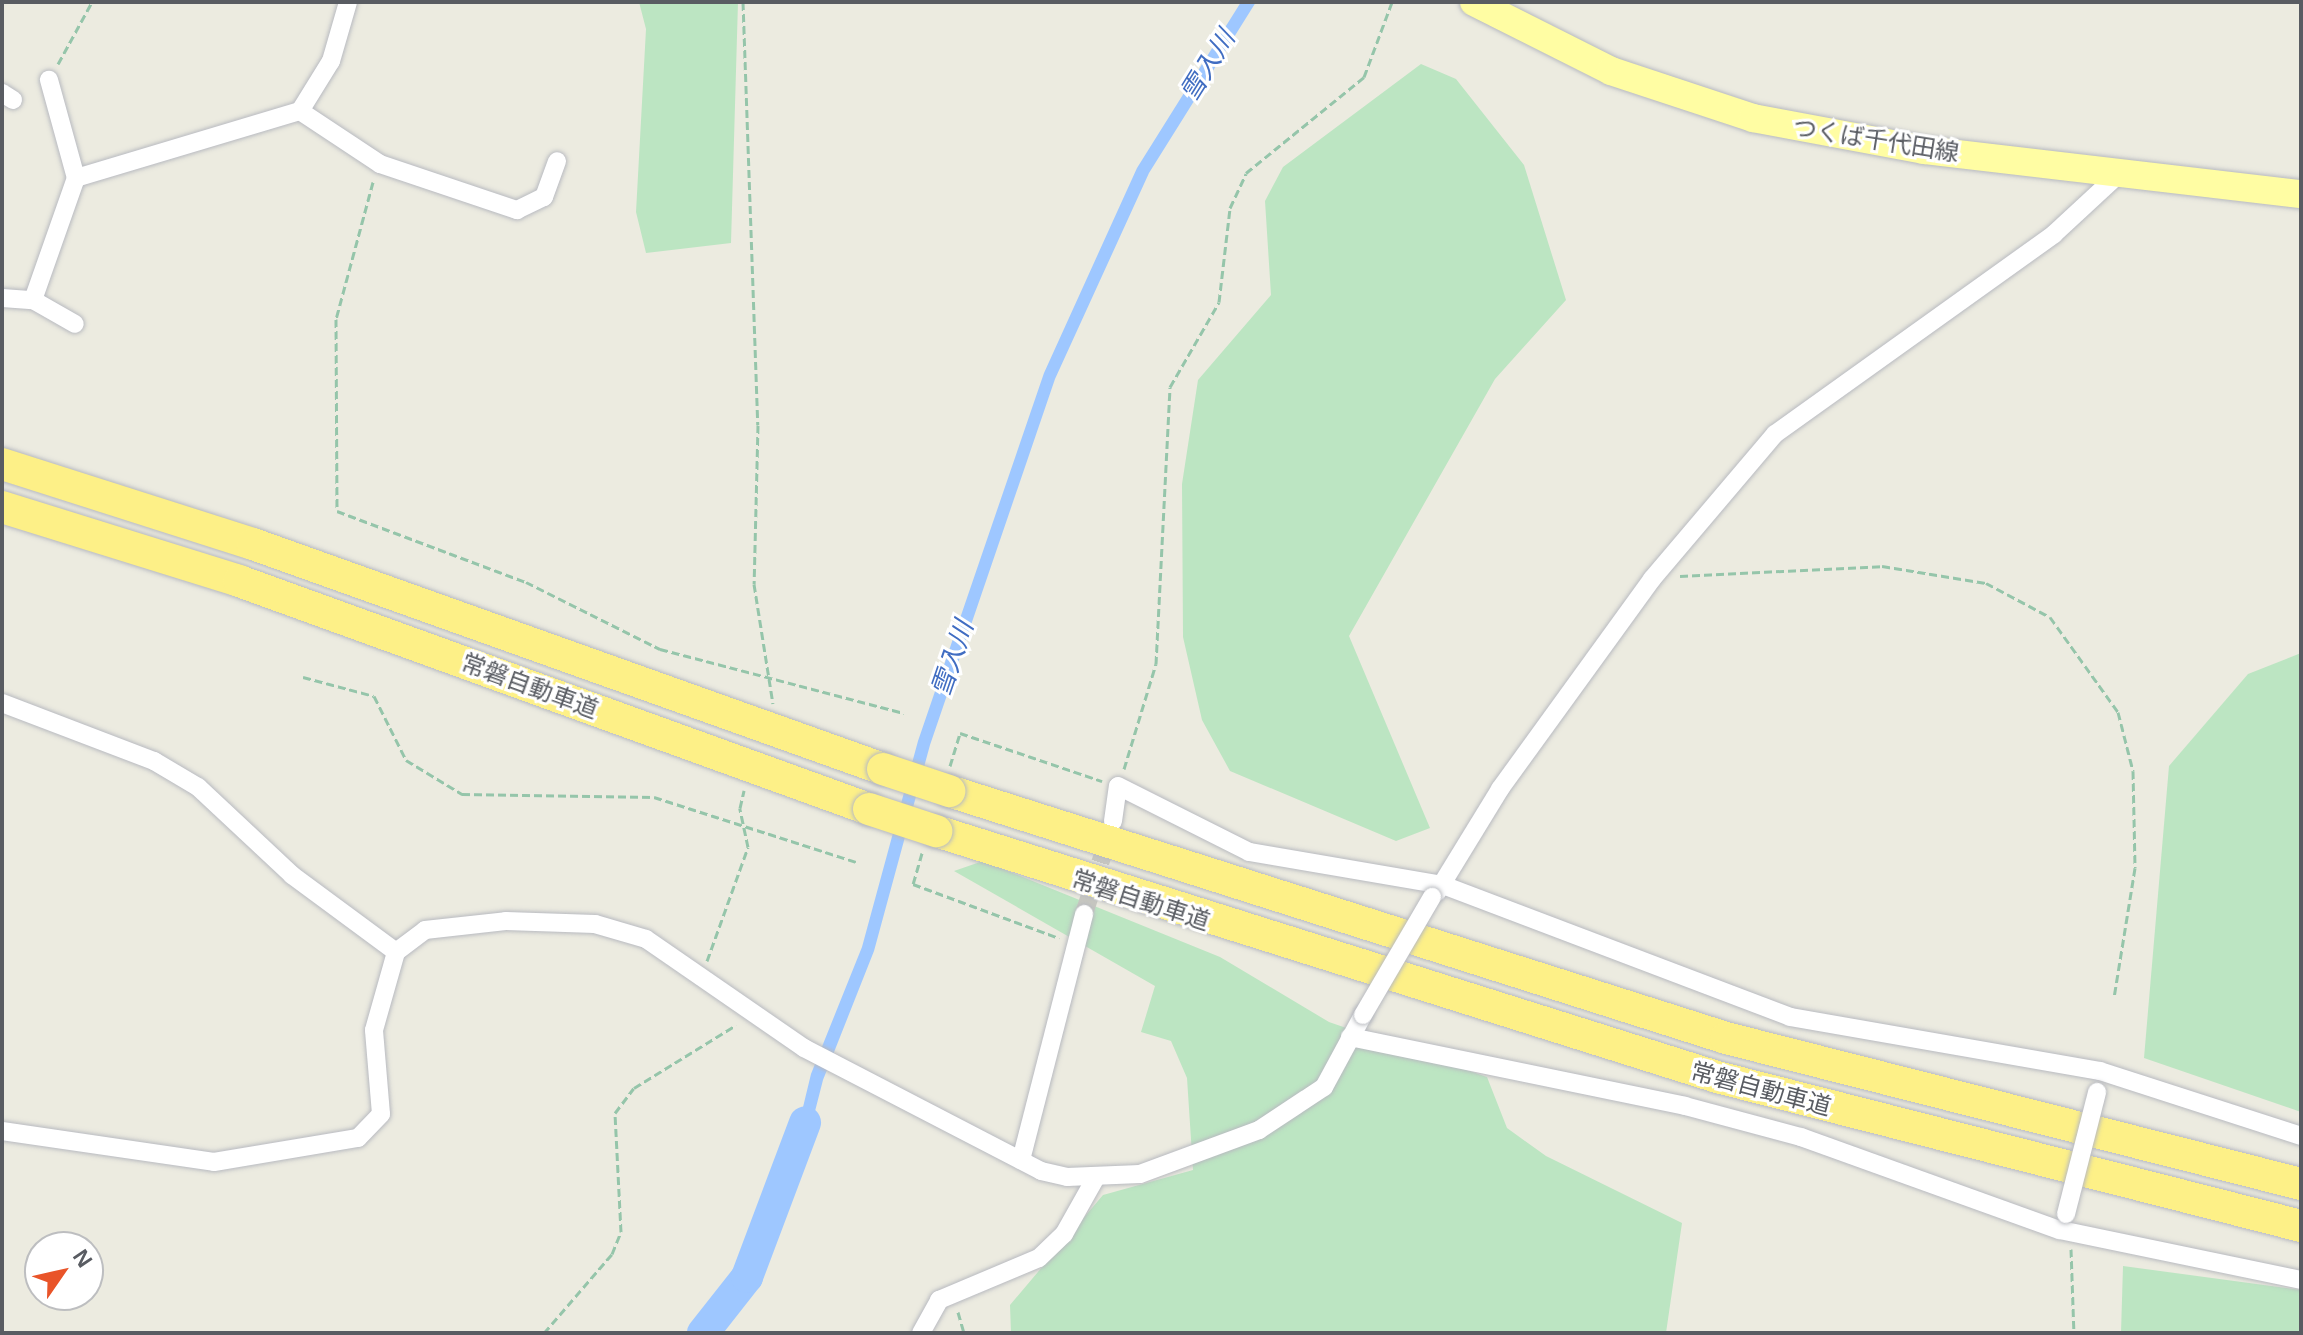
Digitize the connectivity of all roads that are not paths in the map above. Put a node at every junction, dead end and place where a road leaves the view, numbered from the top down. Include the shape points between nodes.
1 (348, 2) edge
2 (1474, 2) edge
3 (49, 80) road end
4 (300, 111) junction
5 (557, 161) dead end
6 (2121, 172) junction
7 (76, 178) junction
8 (2301, 194) edge
9 (2, 298) edge
10 (33, 300) junction
11 (75, 324) dead end
12 (2, 443) edge
13 (2, 464) edge
14 (108, 496) junction
15 (2, 507) edge
16 (2, 703) edge
17 (1113, 821) tunnel mouth
18 (1438, 891) junction
19 (1084, 914) tunnel mouth
20 (396, 952) junction
21 (1350, 1037) junction
22 (2100, 1071) junction
23 (2, 1131) edge
24 (2301, 1136) edge
25 (1021, 1160) junction
26 (1095, 1179) junction
27 (2301, 1184) edge
28 (2066, 1226) junction
29 (2301, 1226) edge
30 (2301, 1280) edge
31 (921, 1333) edge

1 - 4 street via 331,61
2 - 6 main road, つくば千代田線 via 1611,71 1753,118 1924,150
3 - 7 street
4 - 5 street via 380,164 517,210 544,197
4 - 7 street
6 - 8 main road, つくば千代田線
6 - 18 street via 2054,234 1775,434 1652,579 1500,789
7 - 10 street
9 - 10 street
10 - 11 street
12 - 14 highway
13 - 14 highway, 常磐自動車道
14 - 27 highway, 常磐自動車道, bridge via 883,769 1726,1038
15 - 29 highway, 常磐自動車道, bridge via 239,581 869,809 1717,1077
16 - 20 street via 154,761 198,787 292,875
17 - 18 street via 1118,786 1249,852
18 - 21 street, bridge
18 - 22 street via 1790,1017
19 - 25 street
20 - 23 street via 374,1030 381,1114 358,1138 214,1162
20 - 25 street via 425,930 506,921 595,924 646,939 804,1048
21 - 26 street via 1324,1087 1259,1130 1168,1166
21 - 28 street via 1801,1137
22 - 24 street
22 - 28 street, bridge
25 - 26 street
26 - 31 street via 1064,1234 1039,1258 939,1300
28 - 30 street

